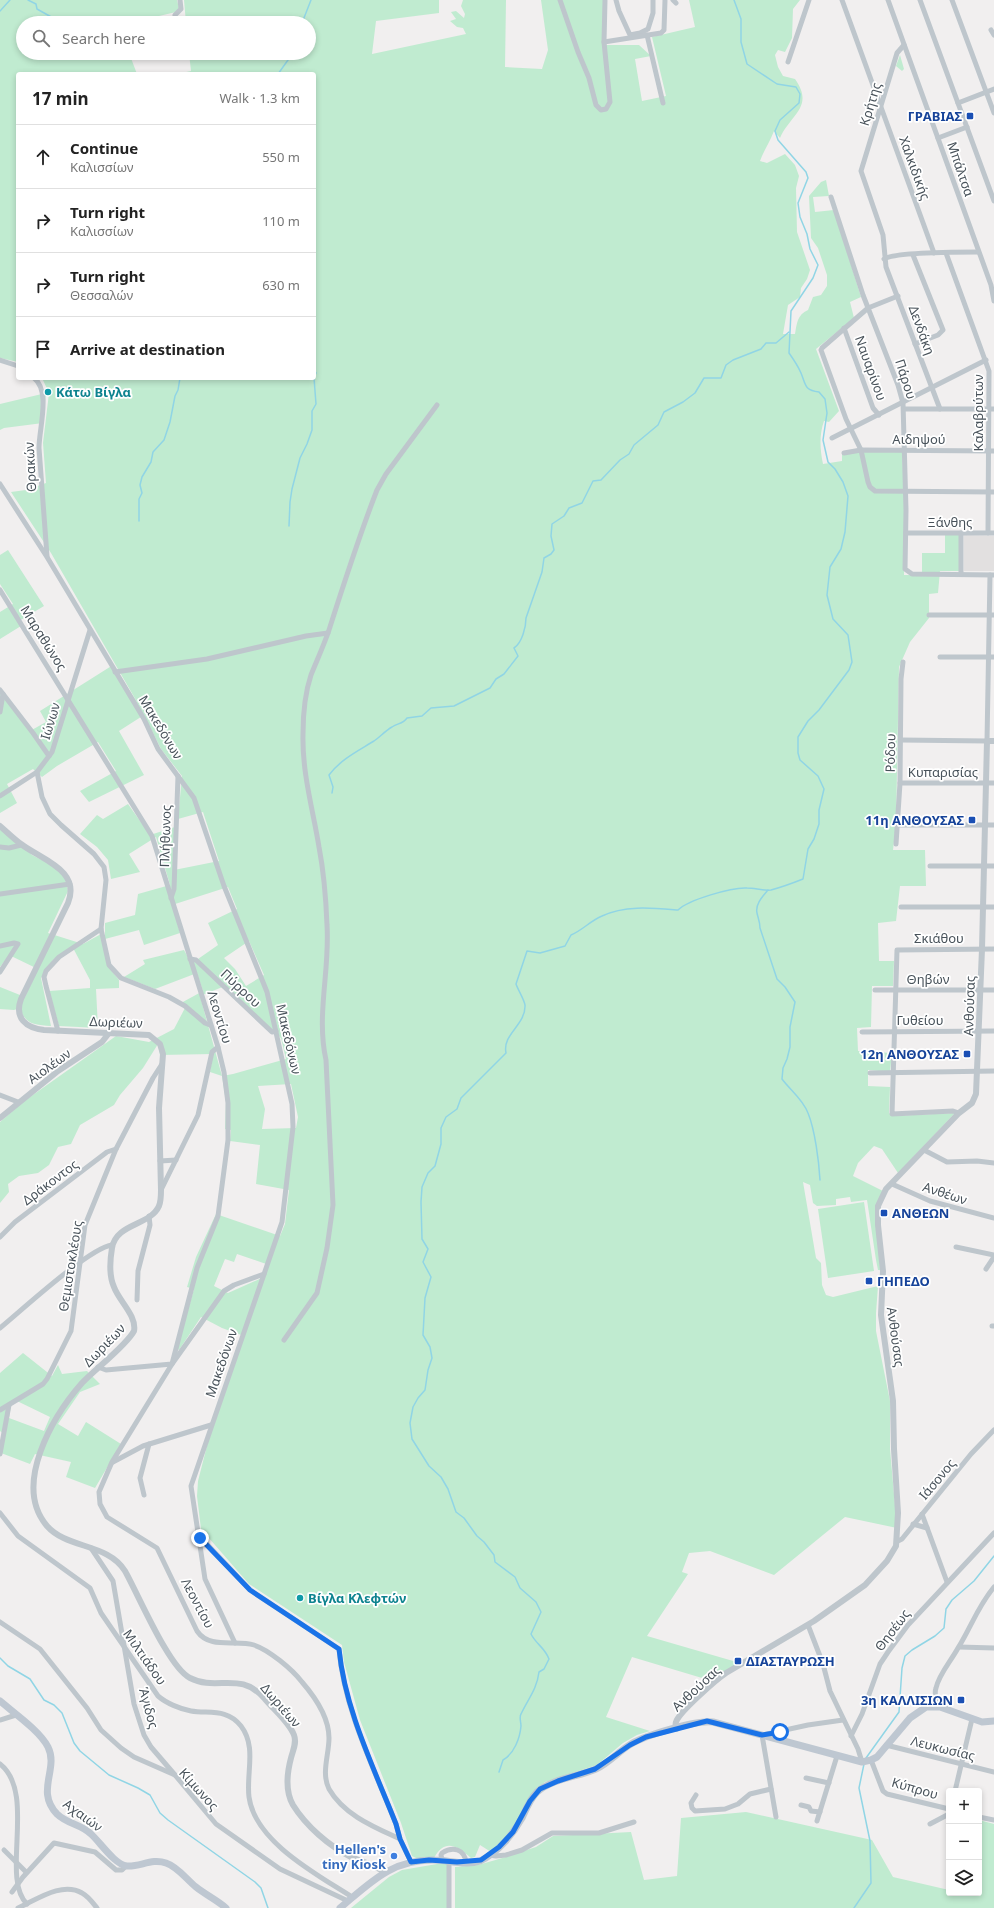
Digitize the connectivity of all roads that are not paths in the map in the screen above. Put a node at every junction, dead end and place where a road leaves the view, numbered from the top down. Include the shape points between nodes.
1 (180, 0) edge
2 (560, 0) edge
3 (605, 0) edge
4 (616, 0) edge
5 (653, 0) edge
6 (666, 0) edge
7 (809, 0) edge
8 (842, 0) edge
9 (888, 0) edge
10 (920, 0) edge
11 (952, 0) edge
12 (175, 15) dead end
13 (630, 35) junction
14 (647, 35) junction
15 (619, 37) dead end
16 (604, 42) junction
17 (904, 45) junction
18 (788, 62) dead end
19 (994, 89) edge
20 (986, 92) junction
21 (663, 103) dead end
22 (958, 103) junction
23 (881, 106) junction
24 (994, 113) edge
25 (967, 128) junction
26 (938, 138) junction
27 (861, 172) joint
28 (831, 197) dead end
29 (994, 201) edge
30 (978, 252) junction
31 (946, 253) junction
32 (913, 254) junction
33 (934, 254) junction
34 (884, 259) junction
35 (993, 284) edge
36 (898, 296) junction
37 (994, 301) edge
38 (868, 308) junction
39 (844, 328) junction
40 (915, 344) junction
41 (0, 360) edge
42 (986, 360) junction
43 (16, 365) edge
44 (36, 380) edge
45 (932, 388) junction
46 (437, 405) dead end
47 (903, 406) junction
48 (940, 409) junction
49 (991, 409) edge
50 (879, 415) junction
51 (850, 430) junction
52 (832, 438) dead end
53 (861, 450) junction
54 (904, 450) junction
55 (991, 451) edge
56 (844, 453) dead end
57 (0, 484) edge
58 (905, 491) junction
59 (991, 492) edge
60 (906, 533) junction
61 (961, 533) junction
62 (991, 533) edge
63 (47, 557) junction
64 (961, 574) junction
65 (992, 575) edge
66 (0, 590) edge
67 (928, 615) dead end
68 (992, 615) edge
69 (90, 630) junction
70 (328, 633) junction
71 (940, 657) dead end
72 (991, 657) edge
73 (903, 662) dead end
74 (115, 672) junction
75 (2, 692) edge
76 (69, 698) junction
77 (988, 698) junction
78 (994, 698) edge
79 (0, 712) edge
80 (901, 740) junction
81 (987, 741) junction
82 (994, 741) edge
83 (49, 756) junction
84 (37, 772) junction
85 (178, 776) junction
86 (900, 783) junction
87 (986, 783) junction
88 (994, 783) edge
89 (0, 796) edge
90 (898, 824) junction
91 (985, 825) junction
92 (994, 825) edge
93 (0, 826) edge
94 (896, 844) dead end
95 (21, 845) junction
96 (0, 847) edge
97 (930, 866) dead end
98 (984, 866) junction
99 (994, 866) edge
100 (70, 884) junction
101 (0, 894) edge
102 (171, 898) junction
103 (901, 907) dead end
104 (984, 907) junction
105 (994, 907) edge
106 (101, 929) junction
107 (0, 946) edge
108 (982, 949) junction
109 (994, 949) edge
110 (190, 959) junction
111 (0, 972) edge
112 (875, 990) dead end
113 (896, 990) junction
114 (980, 990) junction
115 (994, 990) edge
116 (210, 1025) junction
117 (58, 1031) junction
118 (276, 1031) junction
119 (893, 1031) junction
120 (979, 1031) junction
121 (994, 1031) edge
122 (110, 1032) junction
123 (862, 1032) dead end
124 (218, 1047) junction
125 (162, 1063) junction
126 (977, 1071) junction
127 (994, 1071) edge
128 (870, 1073) dead end
129 (893, 1073) junction
130 (0, 1095) edge
131 (18, 1102) junction
132 (959, 1113) junction
133 (0, 1118) edge
134 (116, 1149) junction
135 (924, 1150) junction
136 (176, 1160) junction
137 (160, 1161) junction
138 (994, 1163) edge
139 (892, 1184) junction
140 (161, 1190) junction
141 (149, 1216) junction
142 (994, 1218) edge
143 (0, 1237) edge
144 (112, 1245) junction
145 (956, 1247) dead end
146 (994, 1256) edge
147 (80, 1263) junction
148 (986, 1269) dead end
149 (264, 1274) junction
150 (137, 1300) dead end
151 (0, 1328) edge
152 (284, 1340) dead end
153 (172, 1364) junction
154 (98, 1367) junction
155 (9, 1405) junction
156 (0, 1410) edge
157 (211, 1425) junction
158 (994, 1430) edge
159 (149, 1444) junction
160 (0, 1454) edge
161 (112, 1462) junction
162 (144, 1495) dead end
163 (0, 1513) edge
164 (922, 1514) junction
165 (913, 1524) junction
166 (927, 1528) junction
167 (994, 1533) edge
168 (198, 1536) junction
169 (898, 1541) junction
170 (90, 1548) junction
171 (947, 1582) junction
172 (994, 1587) edge
173 (0, 1622) edge
174 (808, 1625) junction
175 (235, 1644) junction
176 (959, 1647) junction
177 (125, 1648) junction
178 (994, 1648) edge
179 (0, 1701) edge
180 (936, 1706) junction
181 (16, 1715) junction
182 (972, 1719) junction
183 (0, 1720) edge
184 (843, 1720) junction
185 (994, 1721) edge
186 (676, 1729) junction
187 (762, 1735) junction
188 (851, 1736) junction
189 (886, 1745) junction
190 (837, 1756) junction
191 (871, 1760) junction
192 (862, 1762) junction
193 (0, 1764) edge
194 (961, 1764) junction
195 (994, 1772) edge
196 (175, 1775) junction
197 (806, 1778) dead end
198 (829, 1783) junction
199 (957, 1788) edge
200 (771, 1790) junction
201 (696, 1795) dead end
202 (10, 1804) dead end
203 (802, 1805) dead end
204 (946, 1808) edge
205 (820, 1812) junction
206 (946, 1816) edge
207 (776, 1817) dead end
208 (982, 1817) edge
209 (994, 1820) edge
210 (817, 1821) dead end
211 (634, 1822) dead end
212 (930, 1824) dead end
213 (400, 1839) junction
214 (5, 1843) dead end
215 (4, 1850) junction
216 (489, 1855) junction
217 (3, 1860) dead end
218 (442, 1860) junction
219 (411, 1862) junction
220 (449, 1862) junction
221 (466, 1862) junction
222 (126, 1866) junction
223 (26, 1872) junction
224 (384, 1872) junction
225 (8, 1886) dead end
226 (12, 1892) junction
227 (350, 1899) junction
228 (26, 1904) junction
229 (18, 1908) edge
230 (97, 1908) edge
231 (226, 1908) edge
232 (340, 1908) edge
233 (449, 1908) edge

1 - 12 street via 181,9
2 - 16 street via 589,78 596,105 601,110 606,109 610,102
3 - 16 street
4 - 13 street
5 - 13 street via 653,13 648,29
6 - 14 street via 663,32
7 - 18 street
8 - 23 street, Χαλκιδικής
9 - 17 street, Μπάλτσα
10 - 22 street
11 - 20 street
13 - 15 street
14 - 16 street
14 - 21 street
17 - 23 street, Κρήτης via 897,53
17 - 26 street, Μπάλτσα
19 - 20 street
20 - 22 street
20 - 24 street
22 - 25 street
23 - 27 street, Κρήτης
23 - 33 street, Χαλκιδικής
25 - 26 street
25 - 29 street
26 - 30 street, Μπάλτσα
27 - 34 street, Δενδάκη via 883,235
28 - 38 street, Πάρου
30 - 31 street
30 - 35 street, Μπάλτσα
31 - 33 street
31 - 42 street, Καλαβρύτων
32 - 33 street
32 - 34 street
32 - 40 street via 942,330 938,335
34 - 36 street, Δενδάκη
35 - 37 street, Μπάλτσα
36 - 38 street
36 - 40 street, Δενδάκη
38 - 39 street
38 - 47 street, Πάρου via 898,385
39 - 50 street, Ναυαρίνου via 873,408
39 - 51 street via 822,348 822,357
40 - 45 street, Δενδάκη
41 - 43 street
42 - 45 street
42 - 49 street, Καλαβρύτων
44 - 63 street, Θρακών via 42,388 44,399 39,448
45 - 47 street
45 - 48 street, Δενδάκη
46 - 70 street via 377,490
47 - 48 street
47 - 50 street
47 - 54 street, Πάρου
48 - 49 street
49 - 55 street, Καλαβρύτων
50 - 51 street
51 - 52 street
51 - 53 street
53 - 54 street, Αιδηψού
53 - 56 street, Αιδηψού
53 - 58 street via 872,489
54 - 55 street, Αιδηψού
54 - 58 street, Πάρου
55 - 59 street, Καλαβρύτων
57 - 63 street, Μακεδόνων
58 - 59 street
58 - 60 street, Πάρου
59 - 62 street, Καλαβρύτων
60 - 61 street, Ξάνθης
60 - 64 street, Πάρου via 904,569 912,574
61 - 62 street, Ξάνθης
61 - 64 street
63 - 69 street, Μακεδόνων
64 - 65 street
65 - 68 street
66 - 76 street, Μαραθώνος
67 - 68 street
68 - 72 street
69 - 74 street, Μακεδόνων
69 - 76 street, Ιώνων
70 - 74 street via 299,637 207,659
70 - 152 street via 308,688 303,759 319,847 326,913 321,1041 326,1060 333,1205 317,1293
71 - 72 street
72 - 77 street
73 - 80 street, Ρόδου
74 - 85 street, Μακεδόνων via 144,719 158,749
75 - 79 street
75 - 83 street
76 - 83 street, Ιώνων
76 - 102 street, Λεοντίου via 152,836
77 - 78 street
77 - 81 street
80 - 81 street
80 - 86 street, Ρόδου
81 - 82 street
81 - 87 street, Ανθούσας
83 - 84 street, Ιώνων
84 - 89 street, Ιώνων
84 - 106 street via 43,800 50,814 94,854 104,867 106,880
85 - 102 street, Πλήθωνος via 174,890
85 - 118 street, Μακεδόνων via 191,791 196,803 224,886 267,992
86 - 87 street, Κυπαρισίας
86 - 90 street, Ρόδου
87 - 88 street, Κυπαρισίας
87 - 91 street, Ανθούσας
90 - 91 street
90 - 94 street, Ρόδου
91 - 92 street
91 - 98 street, Ανθούσας
93 - 95 street
95 - 96 street
95 - 100 street via 60,869
97 - 98 street
98 - 99 street
98 - 104 street, Ανθούσας
100 - 101 street
100 - 117 street, Δωριέων via 71,894 68,903 19,1006 21,1019 28,1026 39,1030
102 - 110 street, Λεοντίου
103 - 104 street
104 - 105 street
104 - 108 street, Ανθούσας
106 - 116 street via 109,965 121,978 168,997
106 - 117 street via 59,957 46,972 46,986
107 - 111 street via 18,944
108 - 109 street, Σκιάθου
108 - 113 street, Σκιάθου via 897,950
108 - 114 street, Ανθούσας
110 - 116 street, Λεοντίου
110 - 118 street, Πύρρου via 196,960 272,1032
112 - 113 street, Θηβών
113 - 114 street, Θηβών
113 - 119 street
114 - 115 street, Θηβών
114 - 120 street, Ανθούσας
116 - 124 street, Λεοντίου
117 - 122 street, Δωριέων
118 - 149 street, Μακεδόνων via 293,1116 282,1222
119 - 120 street, Γυθείου
119 - 123 street, Γυθείου
119 - 129 street
120 - 121 street, Γυθείου
120 - 126 street, Ανθούσας
122 - 125 street, Δωριέων via 152,1036 161,1047
122 - 131 street, Αιολέων via 102,1042
124 - 136 street via 212,1052 198,1115
124 - 153 street, Λεοντίου via 228,1103 228,1140 218,1216 197,1268
125 - 134 street, Θεμιστοκλέους
125 - 137 street, Δωριέων via 159,1108
126 - 127 street
126 - 129 street
126 - 132 street, Ανθούσας via 974,1099
128 - 129 street
129 - 132 street via 892,1114 953,1111
130 - 131 street
131 - 133 street, Αιολέων
132 - 135 street, Ανθούσας
134 - 143 street, Δράκοντος via 107,1152 21,1217
134 - 147 street, Θεμιστοκλέους via 85,1225
135 - 138 street via 947,1162
135 - 139 street, Ανθούσας
136 - 137 street
136 - 140 street
137 - 140 street, Δωριέων
139 - 142 street, Ανθέων via 930,1201
139 - 169 street, Ανθούσας via 882,1196 878,1212 883,1271 881,1315 893,1392
140 - 141 street, Δωριέων via 158,1207
141 - 144 street, Δωριέων via 121,1233
141 - 150 street via 150,1225 138,1271
144 - 147 street via 102,1248
144 - 154 street, Δωριέων via 112,1281 131,1316 134,1328 132,1335
145 - 146 street
146 - 148 street
147 - 151 street
147 - 155 street, Θεμιστοκλέους via 71,1332 66,1344 43,1384
149 - 153 street, Λεοντίου via 224,1291
149 - 157 street, Μακεδόνων
153 - 154 street via 106,1370
153 - 161 street, Λεοντίου
154 - 170 street, Δωριέων via 78,1388 56,1420 43,1447 33,1481 35,1498 46,1524 62,1536
155 - 156 street, Θεμιστοκλέους
155 - 160 street
157 - 159 street
157 - 168 street, Μακεδόνων via 191,1486
158 - 164 street, Ιάσονος
159 - 161 street
159 - 162 street via 140,1473
161 - 175 street, Λεοντίου via 99,1492 100,1504 105,1515 157,1548 199,1633 213,1641
163 - 177 street, Μιλτιάδου via 18,1536 90,1588 98,1607
164 - 165 street, Ιάσονος
164 - 166 street
165 - 166 street
165 - 169 street, Ιάσονος
166 - 171 street
167 - 171 street, Θησέως
168 - 175 street, Μακεδόνων via 206,1583
168 - 213 street via 250,1590 339,1649 341,1666 356,1720
169 - 174 street, Ανθούσας via 891,1557 872,1579
170 - 177 street, Άγιδος via 113,1581
170 - 224 street, Δωριέων via 112,1557 123,1567 171,1659 183,1674 196,1681 247,1685 264,1698 291,1729 295,1739 287,1784 296,1809 335,1847
171 - 188 street, Θησέως via 908,1625 880,1664
172 - 176 street via 972,1619
173 - 196 street, Κίμωνος via 40,1649 102,1730 121,1748 134,1757
174 - 184 street via 830,1691
174 - 186 street, Ανθούσας via 721,1677 684,1711 677,1720
175 - 213 street, Λεοντίου via 253,1644 261,1648 302,1681 318,1704 328,1727 326,1776 331,1791 342,1806 360,1819
176 - 178 street
176 - 180 street via 935,1689
177 - 196 street, Άγιδος via 135,1708 145,1737
177 - 227 street, Μιλτιάδου via 161,1698 189,1710 223,1713 238,1722 249,1744 249,1798 260,1825 300,1863
179 - 181 main road, Αχαιών
180 - 182 main road
180 - 189 main road via 919,1711
181 - 183 street
181 - 222 main road, Αχαιών via 38,1734 49,1749 51,1764 47,1789 54,1811 87,1830 118,1862
182 - 185 main road via 982,1722
182 - 194 street
184 - 187 street
184 - 188 street
186 - 187 main road via 707,1721
186 - 216 main road via 637,1741 595,1769 540,1789 530,1801 513,1832
187 - 190 main road
187 - 200 street
188 - 192 street
189 - 191 main road via 878,1756
189 - 194 street, Λευκωσίας
190 - 192 main road
190 - 198 street
191 - 192 main road
191 - 204 street, Κύπρου via 887,1794
193 - 202 street via 11,1779
194 - 195 street, Λευκωσίας
194 - 199 street
196 - 227 street, Κίμωνος via 210,1819 227,1832 287,1873
197 - 198 street
198 - 205 street
200 - 201 street via 750,1794 733,1807 702,1811 695,1811 692,1808
200 - 207 street
203 - 205 street
205 - 210 street
206 - 212 street
208 - 209 street
211 - 216 street via 599,1833 552,1833 522,1850 506,1855
213 - 219 street
214 - 215 street
215 - 217 street
215 - 223 street
216 - 221 main road via 478,1861
218 - 219 main road
218 - 220 main road
218 - 221 street via 442,1853 454,1849 465,1855
219 - 224 main road
220 - 221 main road
220 - 233 street
222 - 223 street via 122,1870 116,1870 95,1852 55,1843
222 - 231 main road via 164,1862
223 - 226 street
224 - 227 main road
225 - 226 street
226 - 228 street
227 - 232 main road
228 - 229 street
228 - 230 street via 55,1891 68,1889 81,1892

